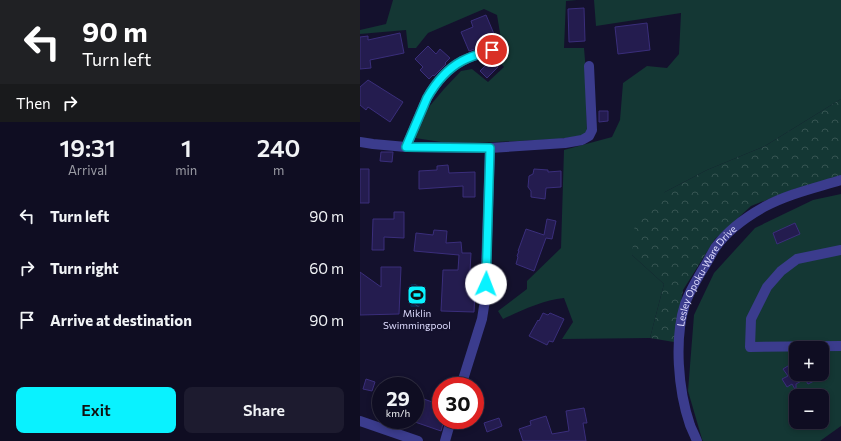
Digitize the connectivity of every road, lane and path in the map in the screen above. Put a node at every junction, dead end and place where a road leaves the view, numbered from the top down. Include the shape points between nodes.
1 (492, 50) dead end
2 (589, 66) dead end
3 (360, 142) edge
4 (406, 147) junction
5 (490, 148) junction
6 (841, 180) edge
7 (841, 250) edge
8 (841, 346) edge
9 (464, 377) edge
10 (360, 421) edge
11 (448, 429) edge
12 (418, 441) edge
13 (445, 441) edge
14 (698, 441) edge

1 - 4 street via 462,61 440,79 427,98
2 - 5 street via 592,130 589,136 565,143
3 - 4 street
4 - 5 street
5 - 9 street via 485,300 482,319
6 - 14 street, Lesley Opoku-Ware Drive via 782,198 745,219 716,248 691,289 680,333 679,360 685,406 690,426
7 - 8 street via 797,259 780,271 751,319 750,347
10 - 12 street
11 - 13 street

